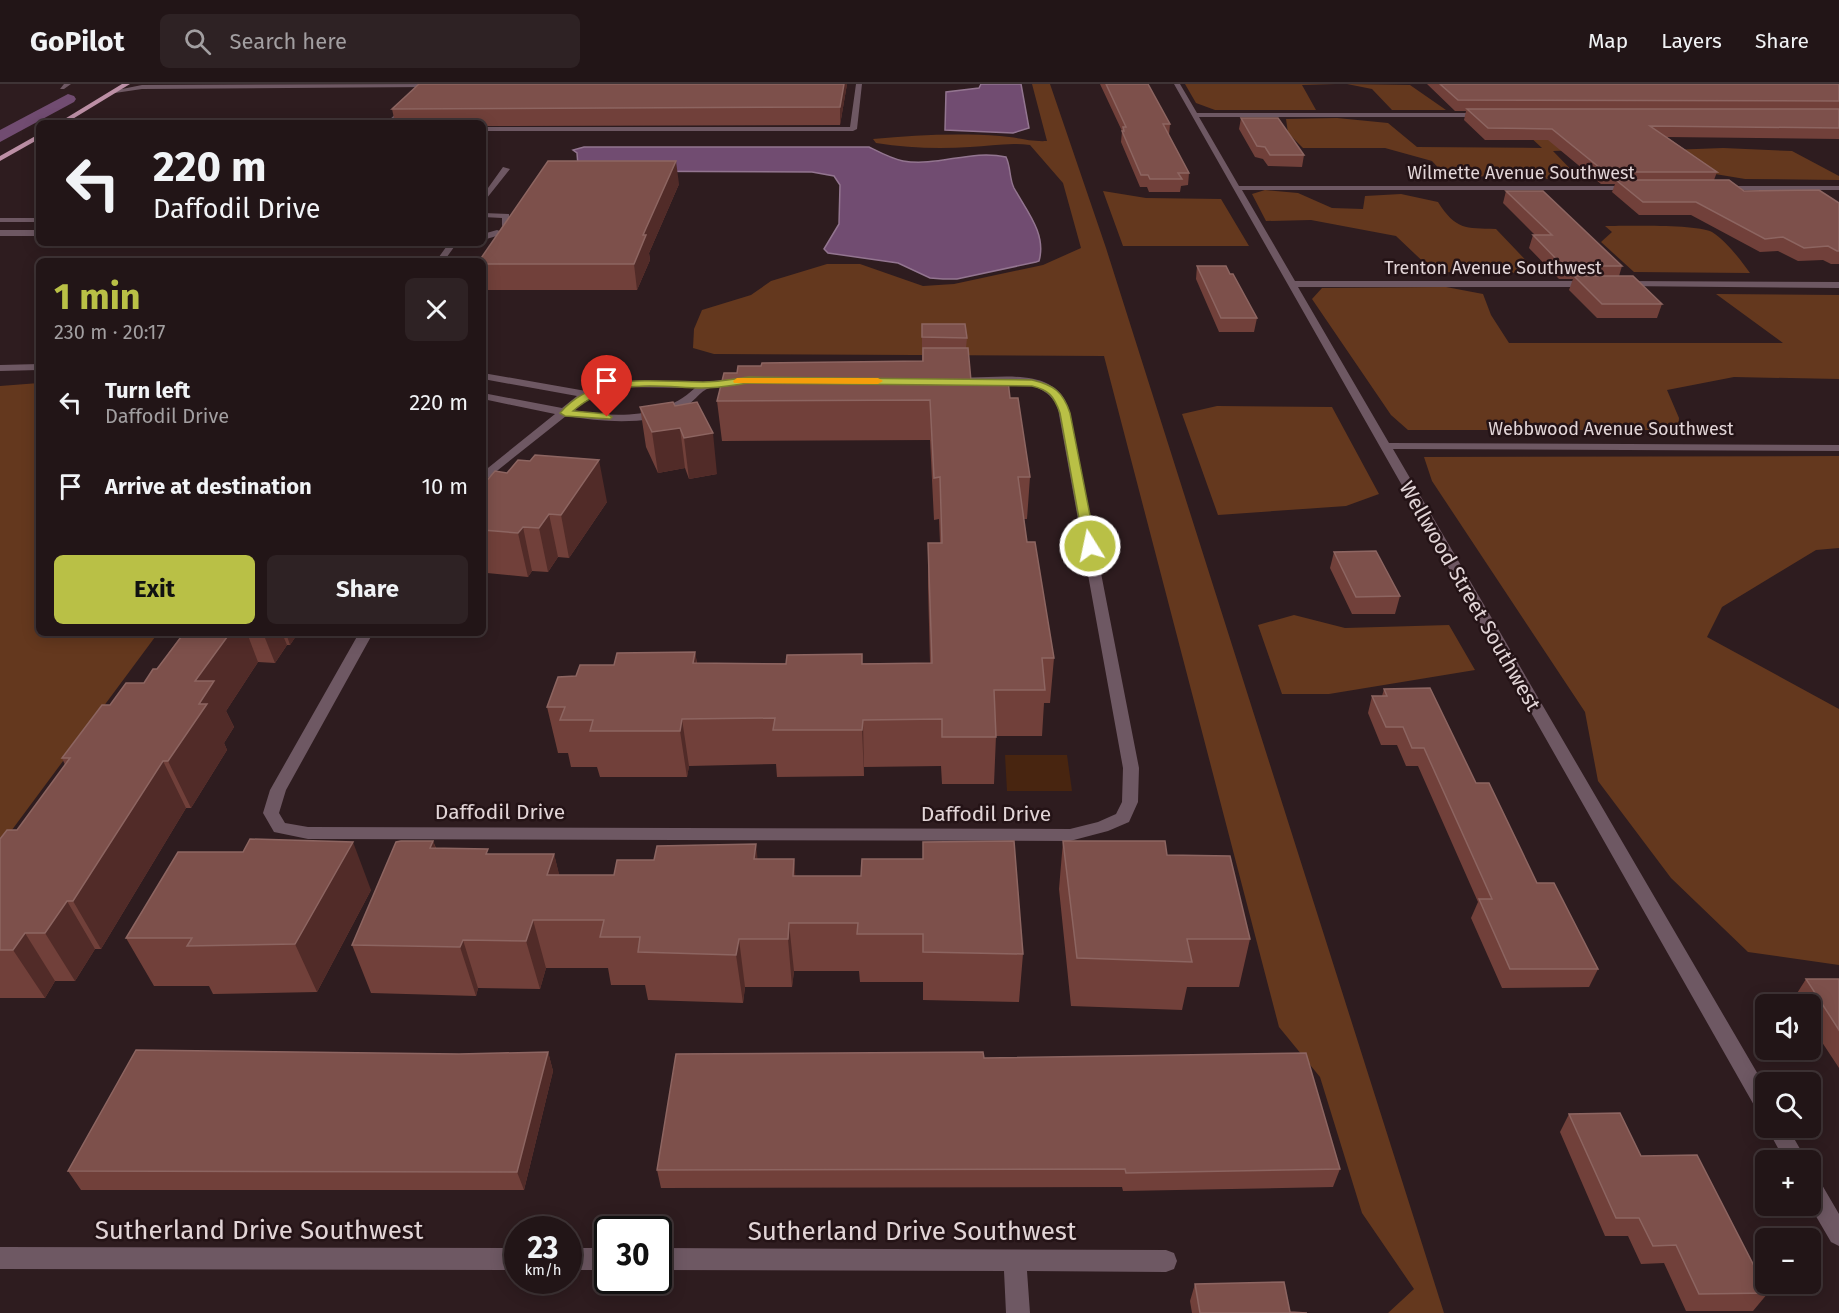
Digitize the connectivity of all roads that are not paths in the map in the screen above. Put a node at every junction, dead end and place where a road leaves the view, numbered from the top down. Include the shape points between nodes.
1 (128, 84) edge
2 (302, 84) edge
3 (859, 84) edge
4 (1177, 84) edge
5 (313, 85) edge
6 (428, 85) edge
7 (115, 92) junction
8 (420, 93) edge
9 (411, 102) edge
10 (1196, 115) junction
11 (1494, 115) edge
12 (66, 120) edge
13 (392, 120) edge
14 (486, 129) edge
15 (36, 138) edge
16 (0, 159) edge
17 (506, 170) dead end
18 (1238, 188) junction
19 (1639, 188) edge
20 (1709, 188) edge
21 (1839, 188) edge
22 (486, 197) edge
23 (486, 215) edge
24 (0, 220) edge
25 (36, 220) edge
26 (505, 224) edge
27 (0, 232) edge
28 (36, 232) edge
29 (497, 233) edge
30 (486, 236) edge
31 (1292, 284) junction
32 (1601, 284) edge
33 (1613, 284) edge
34 (1839, 285) edge
35 (36, 367) edge
36 (0, 368) edge
37 (486, 377) edge
38 (760, 380) edge
39 (936, 381) edge
40 (705, 385) junction
41 (586, 394) junction
42 (486, 397) edge
43 (565, 413) junction
44 (1383, 446) junction
45 (1839, 447) edge
46 (486, 476) edge
47 (364, 636) edge
48 (1755, 1089) edge
49 (1821, 1204) edge
50 (1839, 1235) edge
51 (0, 1258) edge
52 (504, 1259) edge
53 (672, 1259) edge
54 (1015, 1260) junction
55 (1166, 1261) dead end
56 (1018, 1313) edge

1 - 7 main road
2 - 5 street
3 - 14 street via 853,129
4 - 10 street, Wellwood Street Southwest
5 - 6 street
5 - 7 street via 136,87
6 - 8 street
7 - 12 main road
9 - 13 street
10 - 11 street
10 - 18 street, Wellwood Street Southwest
15 - 16 main road
17 - 22 street
18 - 19 street, Wilmette Avenue Southwest
18 - 31 street, Wellwood Street Southwest
20 - 21 street
23 - 26 street via 506,216
24 - 25 street
27 - 28 street
29 - 30 street
31 - 32 street, Trenton Avenue Southwest
31 - 44 street, Wellwood Street Southwest
33 - 34 street, Trenton Avenue Southwest
35 - 36 street
37 - 41 street
38 - 40 street
39 - 47 street, Daffodil Drive via 1032,383 1049,387 1060,397 1131,768 1130,802 1123,818 1070,835 320,833 280,828 271,813 278,790
40 - 41 street via 622,384
40 - 43 street via 676,409 651,414 598,417
41 - 43 street
42 - 43 street
43 - 46 street
44 - 45 street, Webbwood Avenue Southwest
44 - 48 street, Wellwood Street Southwest
49 - 50 street
51 - 52 street, Sutherland Drive Southwest
53 - 54 street, Sutherland Drive Southwest
54 - 55 street, Sutherland Drive Southwest
54 - 56 street

